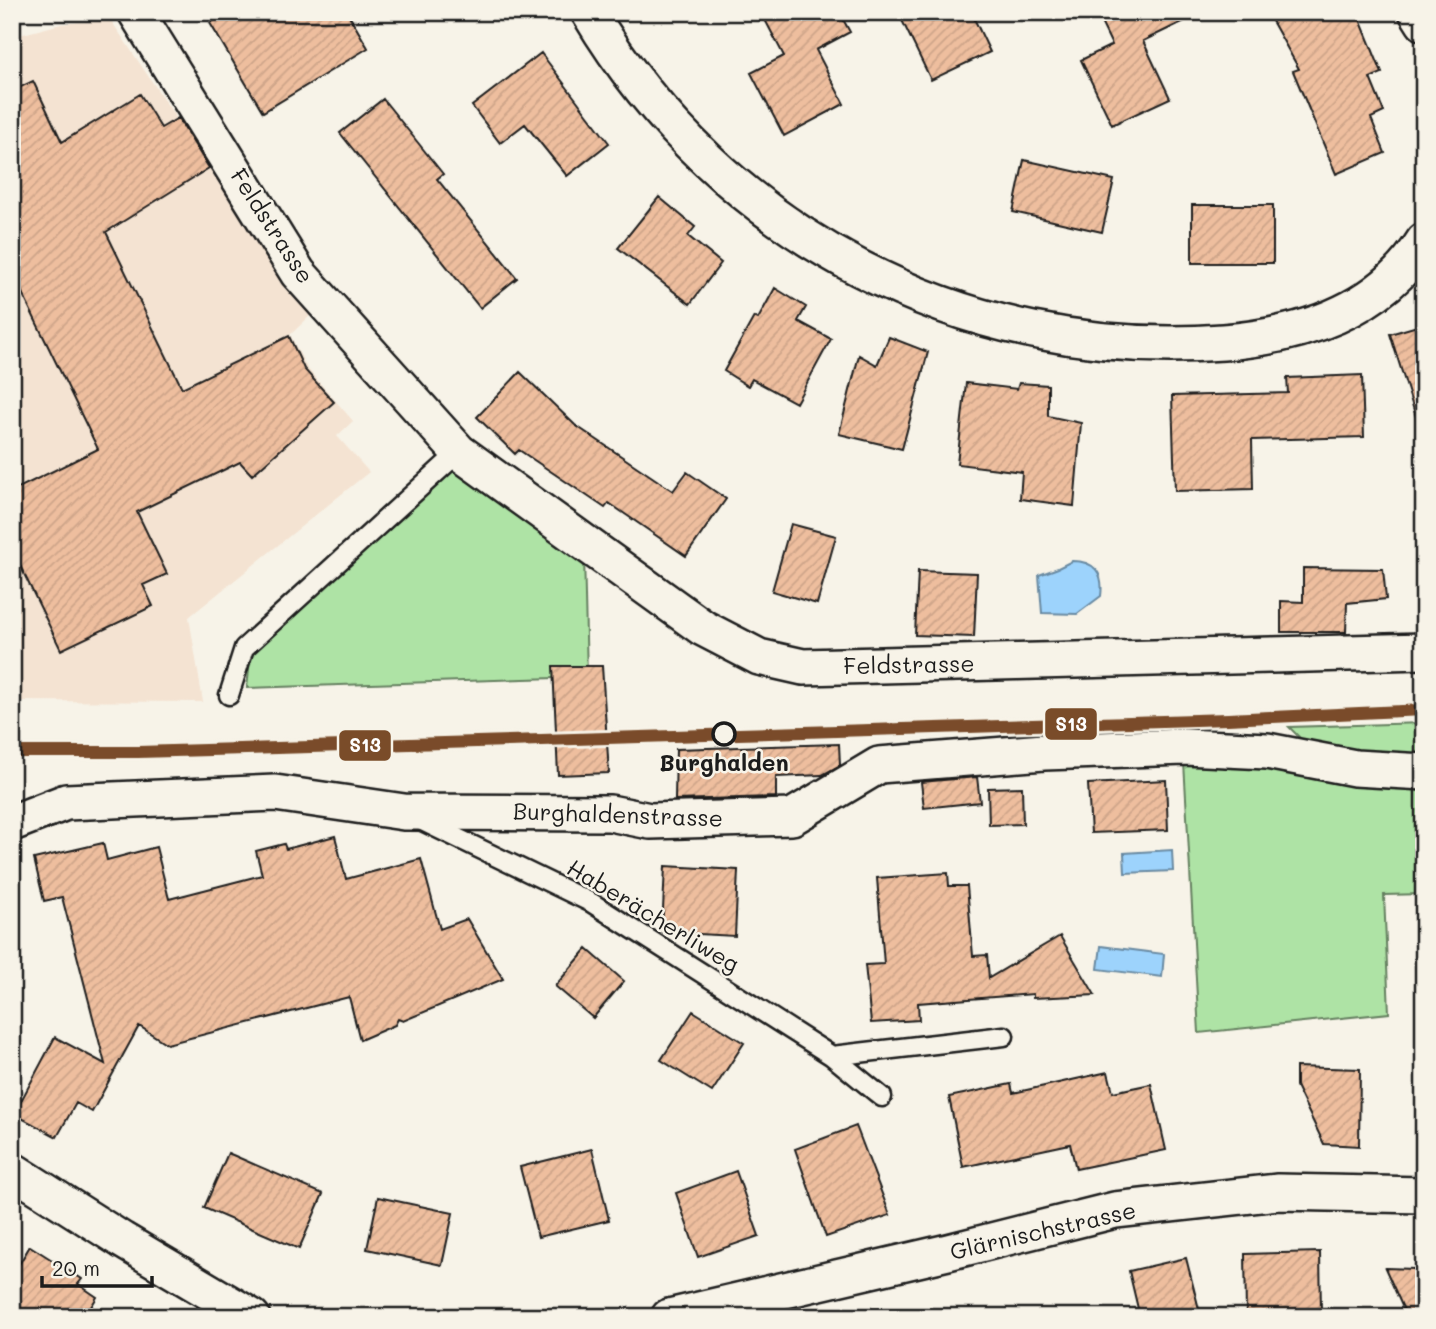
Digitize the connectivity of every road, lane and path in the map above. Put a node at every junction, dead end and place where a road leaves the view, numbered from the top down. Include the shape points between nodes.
1 (136, 12) edge
2 (589, 12) edge
3 (1418, 12) edge
4 (1424, 23) edge
5 (1424, 242) edge
6 (459, 452) junction
7 (1424, 651) edge
8 (229, 695) dead end
9 (1424, 772) edge
10 (404, 812) junction
11 (12, 823) edge
12 (1004, 1035) dead end
13 (832, 1056) junction
14 (882, 1097) dead end
15 (12, 1170) edge
16 (1424, 1195) edge
17 (252, 1317) edge
18 (669, 1317) edge

1 - 6 street, Feldstrasse via 298,273
2 - 5 street via 642,90 726,178 774,215 875,277 983,319 1096,341 1199,344 1246,340 1302,328 1356,306 1381,290
3 - 4 street
6 - 7 street, Feldstrasse via 704,628 760,657 803,667
6 - 8 lane via 244,648
9 - 10 street, Burghaldenstrasse via 1356,768 1267,751 1185,747 1044,752 879,765 792,817 650,821 610,813
10 - 11 street, Burghaldenstrasse via 275,793 66,802
10 - 13 lane, Haberächerliweg via 592,903
12 - 13 lane
13 - 14 lane, Haberächerliweg
15 - 17 street
16 - 18 street, Glärnischstrasse via 1278,1192 1115,1210

